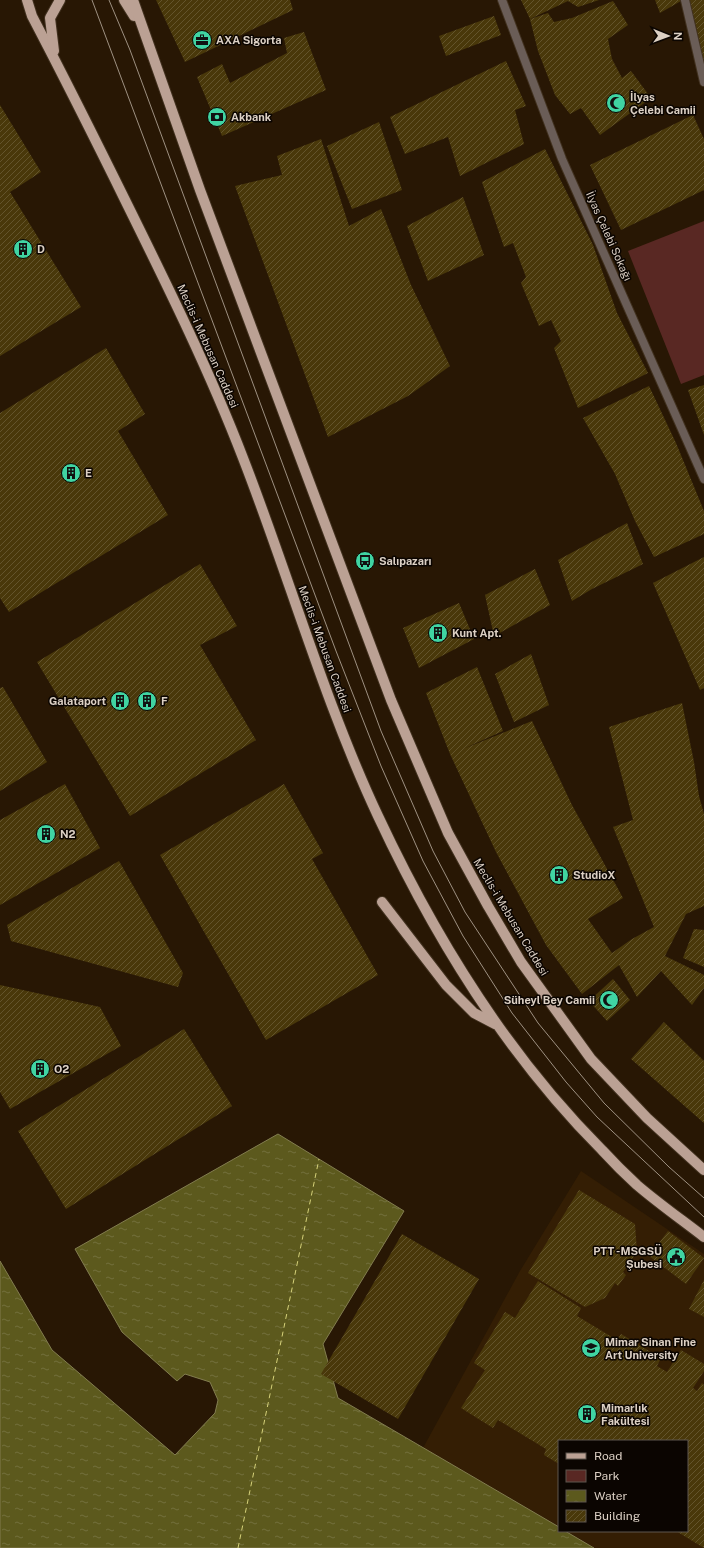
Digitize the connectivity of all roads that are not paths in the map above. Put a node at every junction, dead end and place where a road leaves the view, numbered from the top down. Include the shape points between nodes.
1 (27, 0) edge
2 (60, 0) edge
3 (124, 0) edge
4 (133, 0) edge
5 (502, 0) edge
6 (685, 0) edge
7 (146, 39) junction
8 (60, 69) junction
9 (704, 82) edge
10 (704, 478) edge
11 (382, 902) dead end
12 (497, 1025) junction
13 (704, 1170) edge
14 (704, 1238) edge

1 - 8 main road, Meclis-i Mebusan Caddesi via 32,16
2 - 8 main road via 55,6 50,24 52,43
3 - 7 main road via 136,17
4 - 7 main road, Meclis-i Mebusan Caddesi
5 - 10 street, İlyas Çelebi Sokağı via 562,159
6 - 9 street
7 - 13 main road, Meclis-i Mebusan Caddesi via 391,700 448,833 521,962 591,1059 647,1118
8 - 12 main road, Meclis-i Mebusan Caddesi via 157,263 210,378 245,463 337,718 377,815 435,926
11 - 12 main road via 446,985 474,1013
12 - 14 main road, Meclis-i Mebusan Caddesi via 547,1090 592,1141 636,1184

